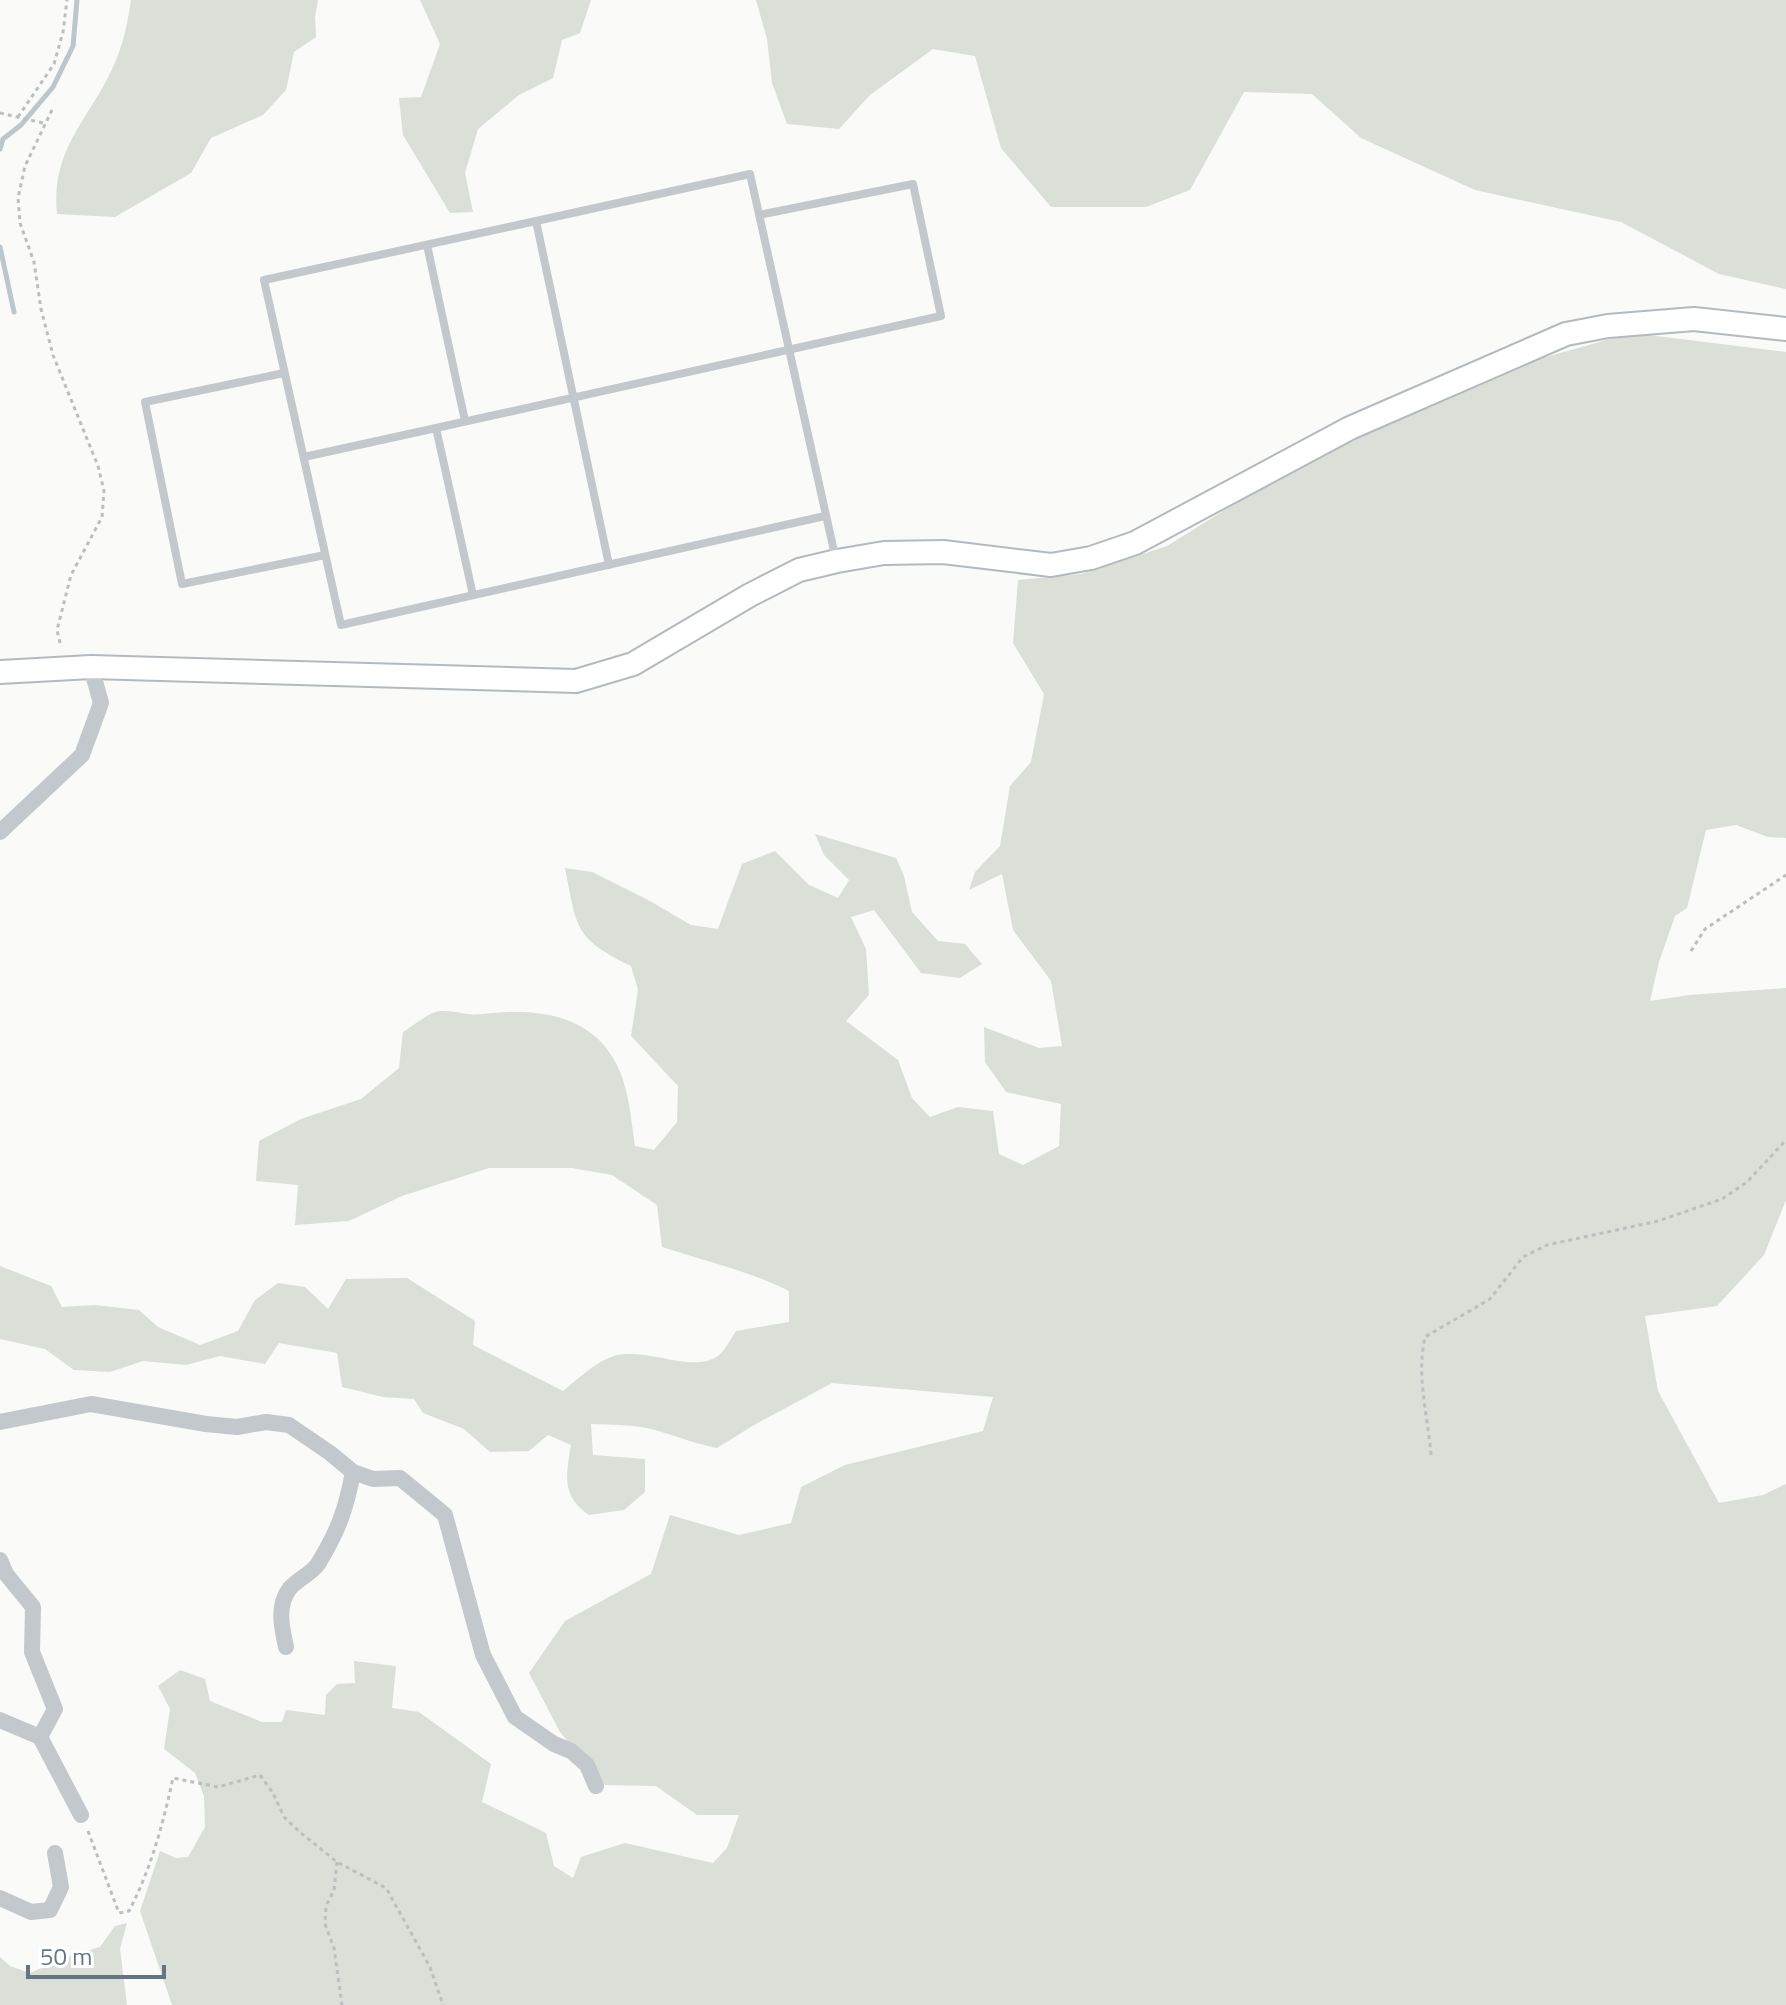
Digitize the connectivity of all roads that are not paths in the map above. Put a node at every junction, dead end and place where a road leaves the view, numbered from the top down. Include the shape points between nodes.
1 (759, 215) junction
2 (536, 221) junction
3 (427, 245) junction
4 (1786, 329) edge
5 (789, 348) junction
6 (284, 373) junction
7 (573, 397) junction
8 (465, 421) junction
9 (436, 428) junction
10 (304, 457) junction
11 (825, 516) junction
12 (325, 555) junction
13 (837, 561) junction
14 (609, 565) junction
15 (473, 595) junction
16 (91, 667) junction
17 (0, 672) edge
18 (0, 832) edge
19 (0, 1422) edge
20 (353, 1472) junction
21 (0, 1560) edge
22 (286, 1647) dead end
23 (0, 1720) edge
24 (40, 1737) junction
25 (596, 1786) dead end
26 (81, 1815) road end
27 (55, 1853) dead end
28 (0, 1898) edge

1 - 2 lane via 750,174
1 - 5 lane
1 - 5 lane via 913,184 941,316
2 - 3 lane
2 - 7 lane
3 - 6 lane via 264,280
3 - 8 lane
4 - 13 street via 1694,319 1566,334 1350,428 1185,518 1091,558 1051,565 943,552
5 - 7 lane
5 - 11 lane
6 - 10 lane
6 - 12 lane via 145,402 182,584
7 - 8 lane
7 - 14 lane
8 - 9 lane
9 - 10 lane
9 - 15 lane
10 - 12 lane
11 - 13 lane
11 - 14 lane
12 - 15 lane via 341,625
13 - 16 street via 799,570 633,664 576,681
14 - 15 lane
16 - 17 street
16 - 18 street via 101,703 82,755
19 - 20 street via 91,1404 206,1424 289,1425
20 - 22 street via 346,1510 331,1541 315,1568 289,1589 280,1616
20 - 25 street via 373,1479 400,1478 445,1515 483,1655 503,1696 515,1717 587,1765
21 - 24 street via 33,1607 32,1652 55,1709
23 - 24 street
24 - 26 street
27 - 28 street via 61,1887 50,1910 31,1912

